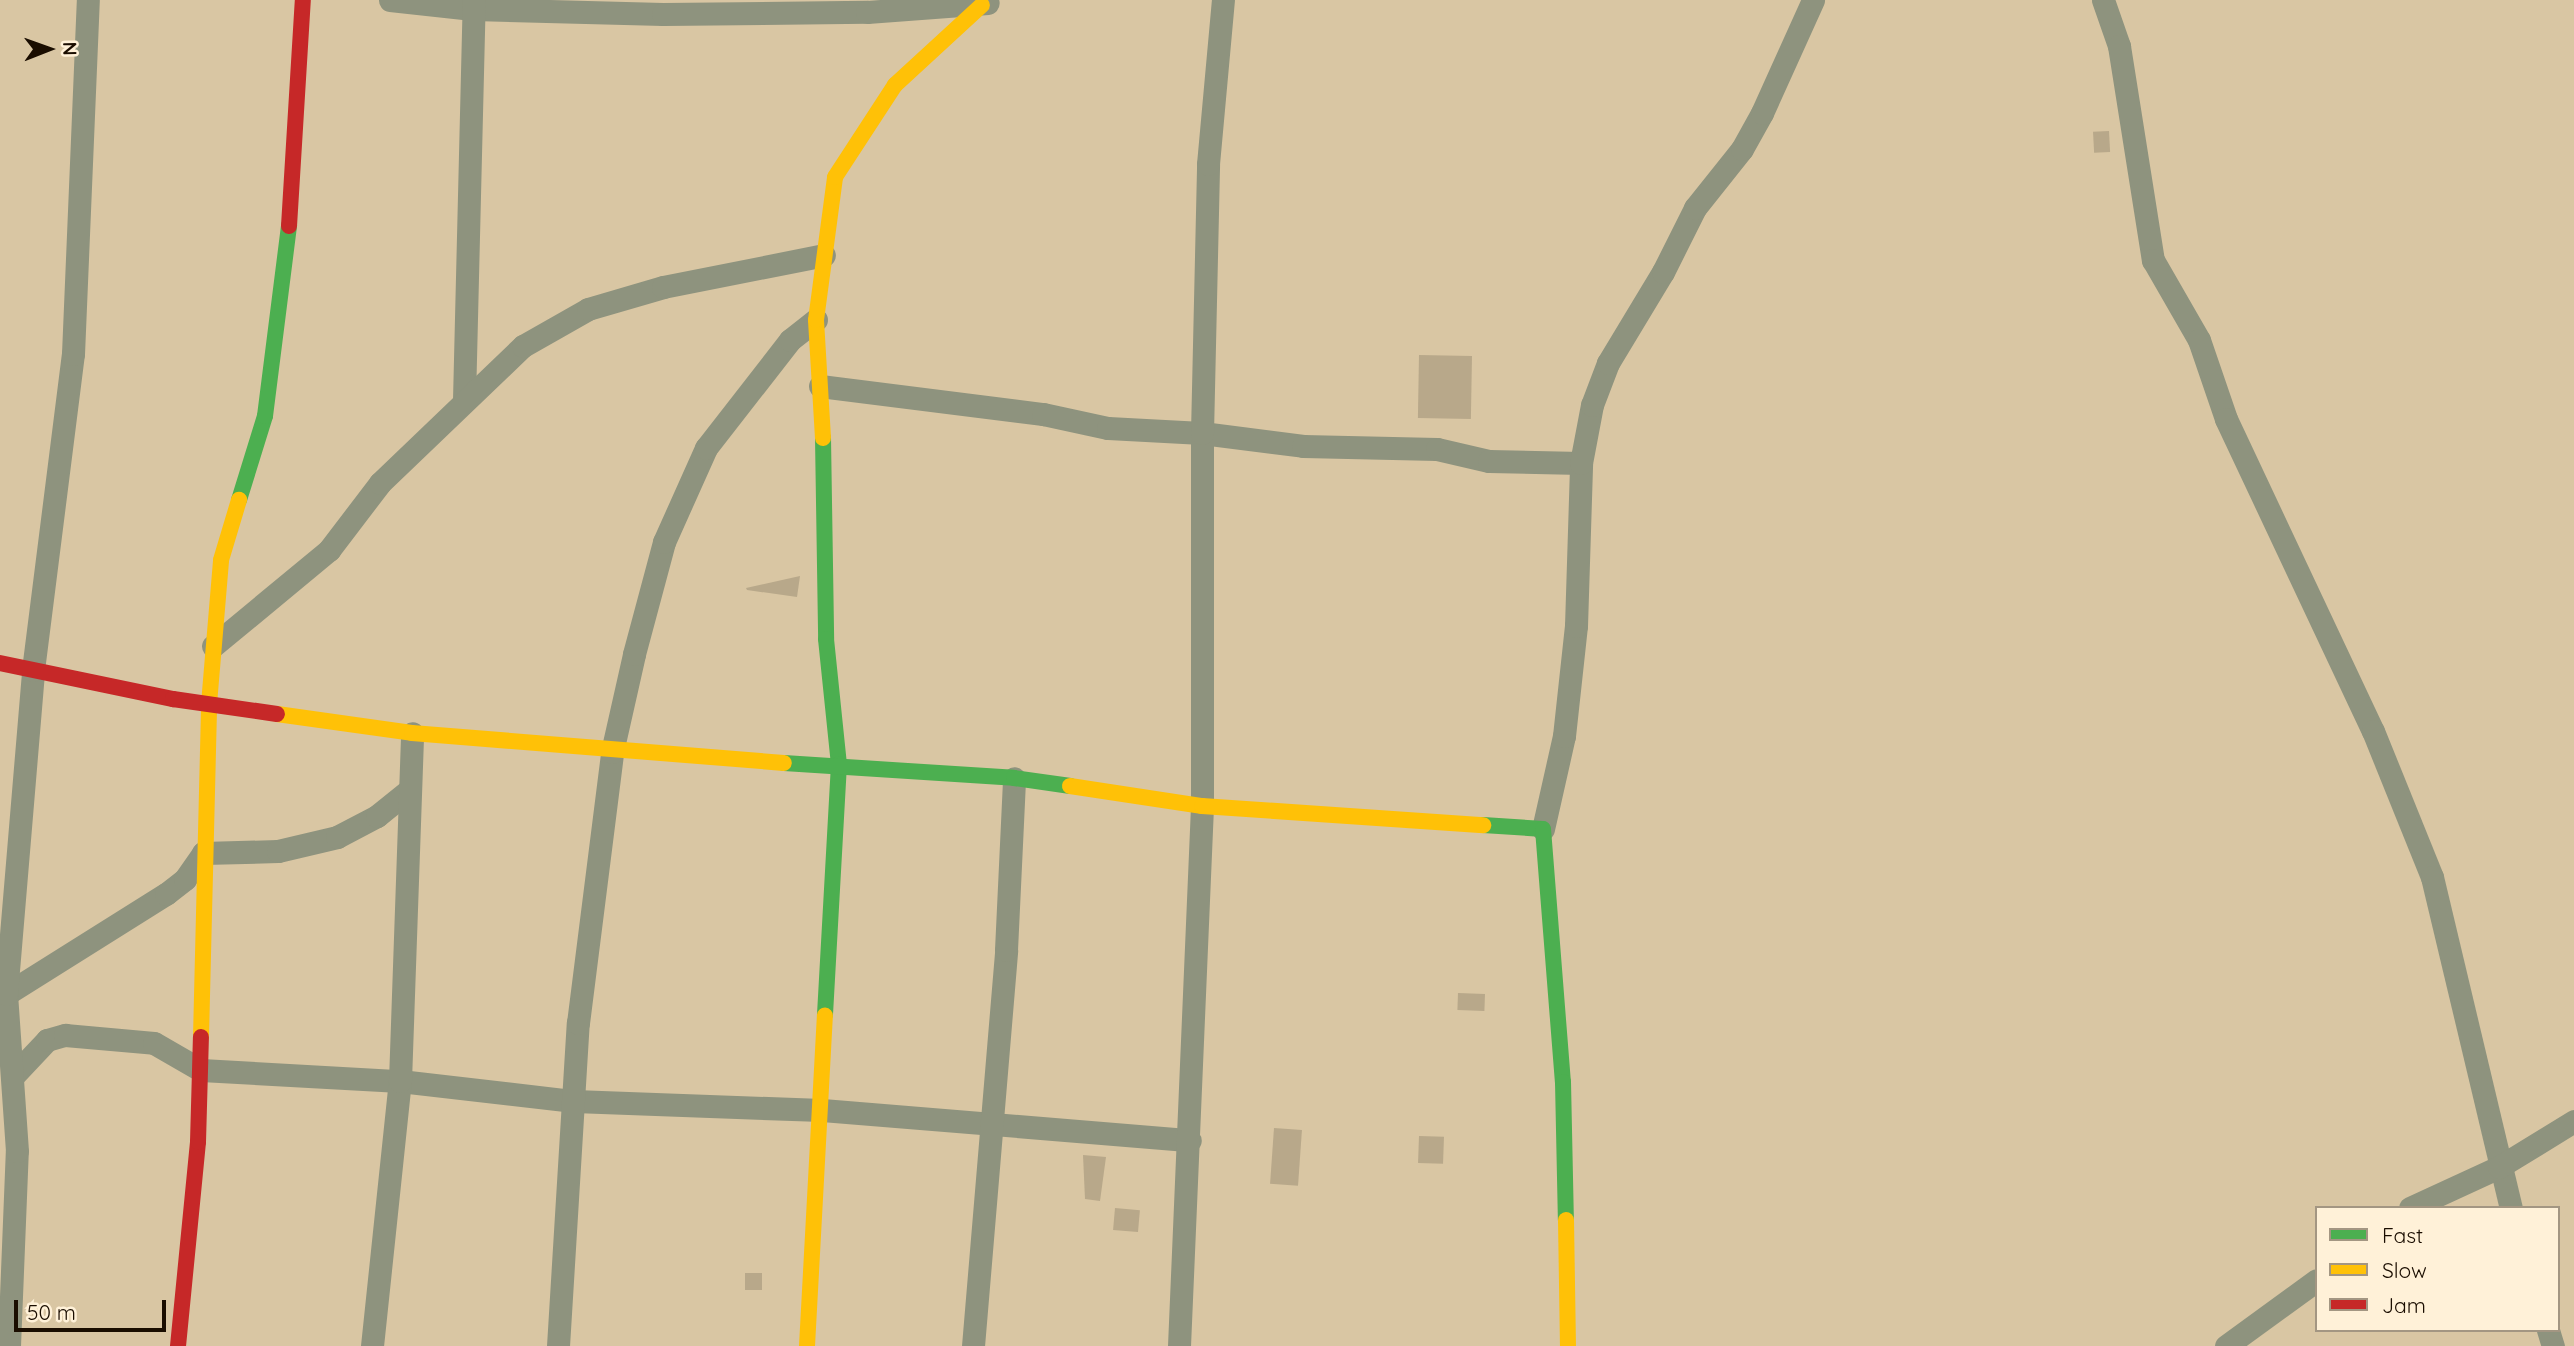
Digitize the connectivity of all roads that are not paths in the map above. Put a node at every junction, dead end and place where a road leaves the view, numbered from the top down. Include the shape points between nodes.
1 (88, 0) edge
2 (303, 0) edge
3 (390, 0) edge
4 (1223, 0) edge
5 (1813, 0) edge
6 (2103, 0) edge
7 (988, 2) edge
8 (473, 4) edge
9 (867, 6) edge
10 (664, 7) edge
11 (824, 255) junction
12 (816, 320) junction
13 (820, 386) junction
14 (464, 400) junction
15 (1202, 433) junction
16 (1581, 463) junction
17 (213, 646) junction
18 (0, 663) edge
19 (33, 670) junction
20 (209, 704) junction
21 (412, 733) junction
22 (612, 752) junction
23 (839, 764) junction
24 (1014, 778) junction
25 (408, 791) junction
26 (1202, 806) junction
27 (1543, 829) junction
28 (203, 853) junction
29 (3, 996) edge
30 (201, 1070) junction
31 (14, 1074) junction
32 (400, 1081) junction
33 (574, 1101) junction
34 (822, 1110) junction
35 (2574, 1121) edge
36 (992, 1122) junction
37 (1190, 1140) junction
38 (2499, 1167) junction
39 (2414, 1206) edge
40 (2510, 1206) edge
41 (2315, 1281) edge
42 (9, 1346) edge
43 (178, 1346) edge
44 (372, 1346) edge
45 (558, 1346) edge
46 (807, 1346) edge
47 (973, 1346) edge
48 (1179, 1346) edge
49 (1568, 1346) edge
50 (2226, 1346) edge

1 - 19 street via 73,354
2 - 17 street via 286,270 265,416 221,560
3 - 8 street
4 - 15 street via 1208,164
5 - 16 street via 1796,44 1748,137 1695,208 1608,363 1592,405
6 - 38 street via 2119,47 2153,260 2199,340 2226,419 2373,731 2432,877
7 - 9 street
7 - 11 street via 895,85 850,151 835,177
8 - 10 street
8 - 14 street
9 - 10 street
11 - 12 street
11 - 14 street via 663,287 588,309 523,346
12 - 13 street
12 - 22 street via 790,340 706,448 664,542
13 - 15 street via 1043,414 1108,428
13 - 23 street via 826,639
14 - 17 street via 380,483 329,550
15 - 16 street via 1303,446 1437,449 1461,458
15 - 26 street
16 - 27 street via 1576,626 1564,736
17 - 20 street
18 - 19 street
19 - 20 street
19 - 29 street
20 - 21 street
20 - 28 street
21 - 22 street
21 - 25 street
22 - 23 street
22 - 33 street via 578,1023
23 - 24 street
23 - 34 street
24 - 26 street
24 - 36 street
25 - 28 street via 377,816 337,837 278,851
25 - 32 street
26 - 27 street
26 - 37 street
27 - 49 street via 1563,1082
28 - 29 street via 166,894
28 - 30 street
29 - 31 street
30 - 31 street via 154,1043 65,1035 47,1040
30 - 32 street
30 - 43 street
31 - 42 street via 15,1279
32 - 33 street
32 - 44 street
33 - 34 street
33 - 45 street
34 - 36 street
34 - 46 street
35 - 38 street
36 - 37 street
36 - 47 street
37 - 48 street
38 - 39 street
38 - 40 street
41 - 50 street

